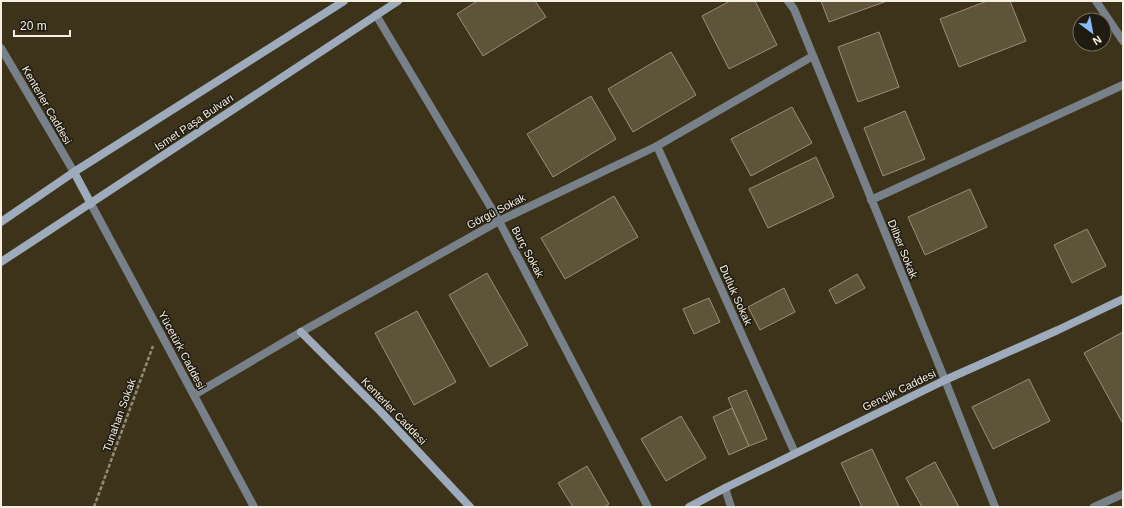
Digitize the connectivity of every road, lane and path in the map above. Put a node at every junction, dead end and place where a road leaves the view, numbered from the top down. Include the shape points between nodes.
1 (344, 1) edge
2 (398, 1) edge
3 (788, 1) edge
4 (1096, 1) edge
5 (376, 15) junction
6 (1123, 41) edge
7 (1, 48) edge
8 (813, 56) junction
9 (1123, 85) edge
10 (657, 146) junction
11 (74, 172) junction
12 (871, 200) junction
13 (91, 204) junction
14 (499, 221) junction
15 (1, 222) edge
16 (1, 262) edge
17 (1123, 299) edge
18 (159, 329) junction
19 (301, 332) junction
20 (945, 380) junction
21 (194, 395) junction
22 (795, 453) junction
23 (725, 488) junction
24 (1123, 494) edge
25 (94, 507) edge
26 (254, 507) edge
27 (470, 507) edge
28 (648, 507) edge
29 (689, 507) edge
30 (731, 507) edge
31 (994, 507) edge
32 (1094, 507) edge

1 - 11 street, İsmet Paşa Bulvarı
2 - 5 street, İsmet Paşa Bulvarı
3 - 8 street, Dilber Sokak via 794,9
4 - 6 street
5 - 13 street, İsmet Paşa Bulvarı
5 - 14 street, Burç Sokak
7 - 11 street, Kenterler Caddesi
8 - 10 street, Görgü Sokak
8 - 12 street, Dilber Sokak
9 - 12 street
10 - 14 street, Görgü Sokak
10 - 22 street, Dutluk Sokak
11 - 13 street
11 - 15 street, İsmet Paşa Bulvarı
12 - 20 street, Dilber Sokak
13 - 16 street, İsmet Paşa Bulvarı
13 - 18 street, Yücetürk Caddesi
14 - 19 street, Görgü Sokak
14 - 28 street, Burç Sokak
17 - 20 street, Gençlik Caddesi
18 - 21 street, Yücetürk Caddesi
18 - 25 path, Tunahan Sokak
19 - 21 street, Görgü Sokak
19 - 27 street, Kenterler Caddesi
20 - 22 street, Gençlik Caddesi
20 - 31 street, Dilber Sokak
21 - 26 street, Yücetürk Caddesi
22 - 23 street, Gençlik Caddesi
23 - 29 street, Gençlik Caddesi
23 - 30 street
24 - 32 street

